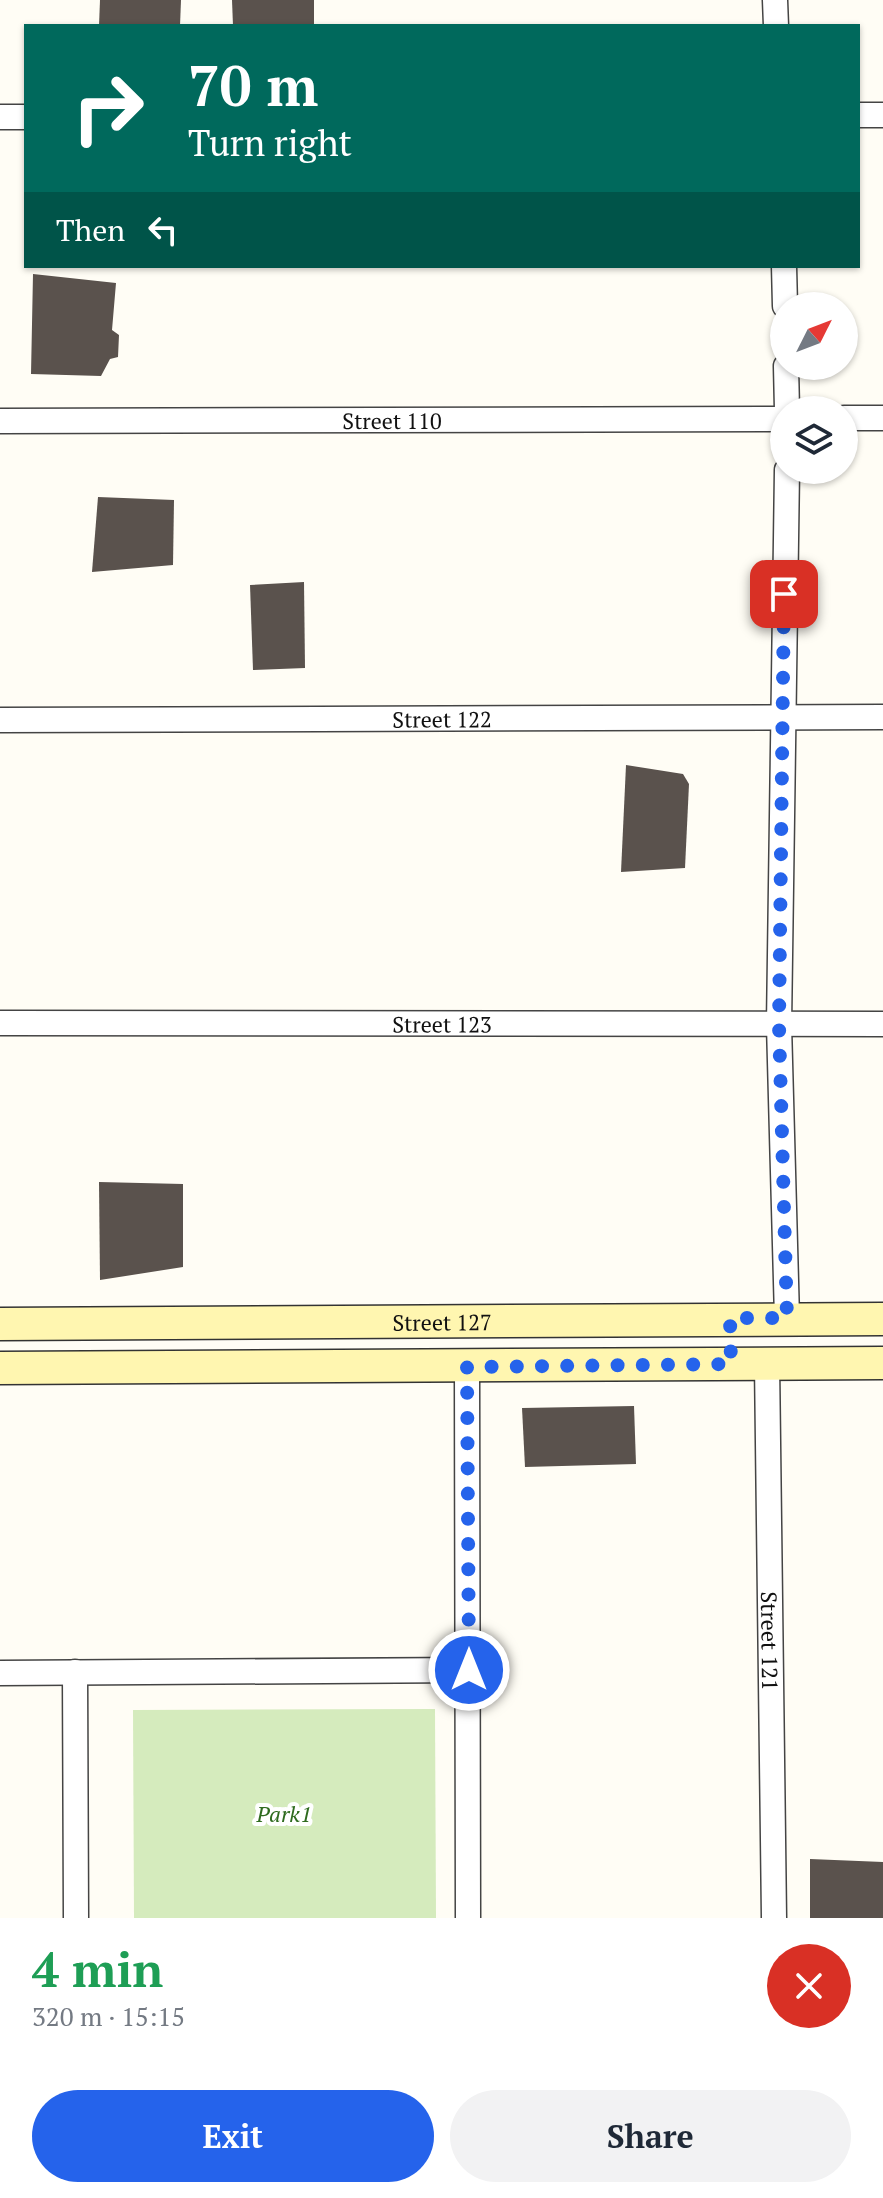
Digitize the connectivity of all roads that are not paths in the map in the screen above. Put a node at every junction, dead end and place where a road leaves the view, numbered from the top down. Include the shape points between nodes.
1 (775, 0) edge
2 (776, 24) edge
3 (860, 115) edge
4 (883, 115) edge
5 (0, 117) edge
6 (24, 117) edge
7 (784, 268) edge
8 (785, 292) edge
9 (858, 418) edge
10 (883, 418) edge
11 (770, 419) edge
12 (0, 421) edge
13 (787, 484) edge
14 (781, 717) junction
15 (883, 717) edge
16 (0, 720) edge
17 (0, 1023) edge
18 (883, 1024) edge
19 (779, 1025) junction
20 (730, 1318) junction
21 (800, 1318) junction
22 (883, 1319) edge
23 (125, 1322) junction
24 (6, 1324) edge
25 (767, 1363) junction
26 (816, 1363) junction
27 (883, 1363) edge
28 (731, 1364) junction
29 (127, 1366) junction
30 (467, 1367) junction
31 (7, 1368) edge
32 (469, 1670) junction
33 (75, 1672) junction
34 (0, 1673) edge
35 (76, 1918) edge
36 (468, 1918) edge
37 (774, 1918) edge

1 - 2 street
3 - 4 street
5 - 6 street
7 - 8 street
9 - 10 street
11 - 12 street, Street 110
13 - 14 street
14 - 15 street, Street 122
14 - 16 street, Street 122
14 - 19 street
17 - 19 street, Street 123
18 - 19 street, Street 123
19 - 21 street
20 - 21 street, Street 127
20 - 23 street, Street 127
20 - 28 street
21 - 22 street, Street 127
21 - 26 street
23 - 24 street, Street 127
23 - 29 street
24 - 31 street
25 - 26 street
25 - 28 street
25 - 37 street, Street 121
26 - 27 street
28 - 30 street
29 - 30 street
29 - 31 street
30 - 32 street
32 - 33 street
32 - 36 street
33 - 34 street
33 - 35 street

